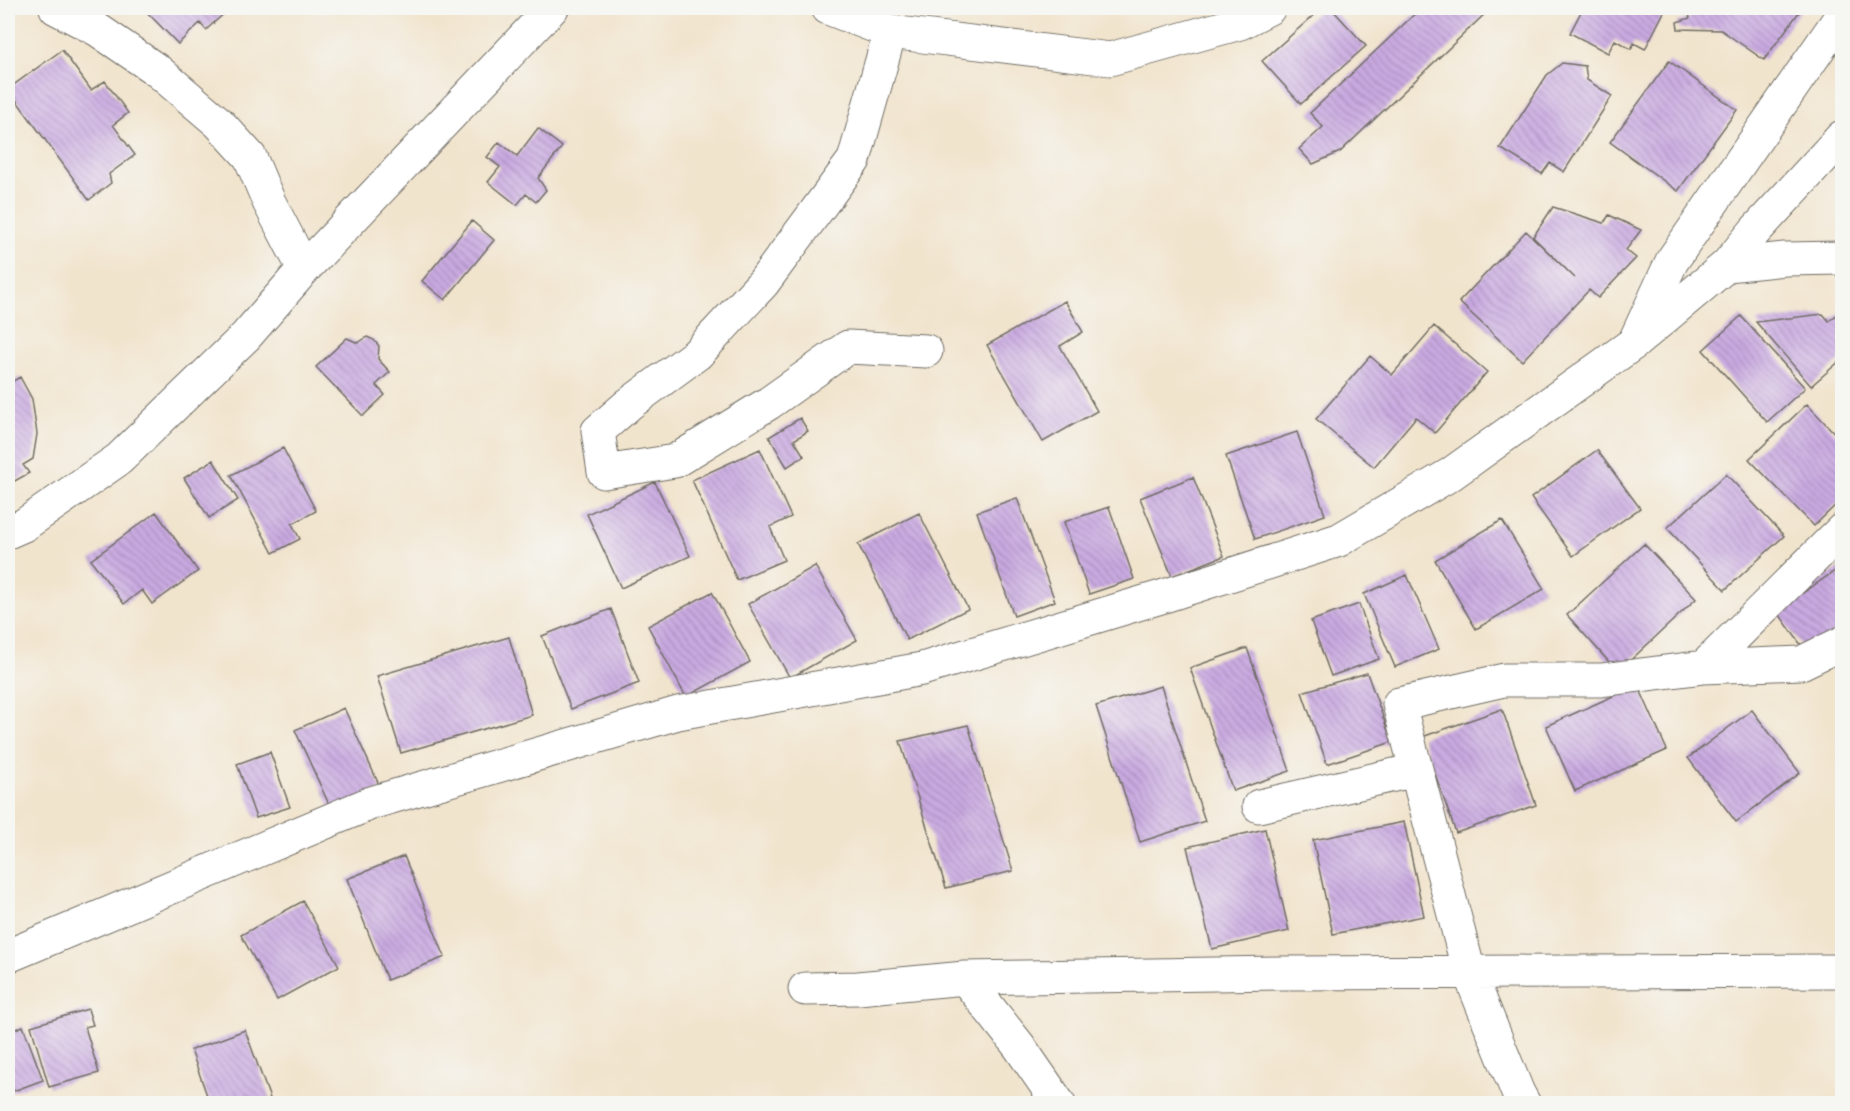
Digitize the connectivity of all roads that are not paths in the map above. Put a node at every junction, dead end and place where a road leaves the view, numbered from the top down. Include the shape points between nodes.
1 (56, 8) edge
2 (552, 8) edge
3 (828, 8) edge
4 (1269, 8) edge
5 (1842, 15) edge
6 (890, 32) junction
7 (1842, 137) edge
8 (1842, 258) edge
9 (1727, 266) junction
10 (304, 269) junction
11 (1634, 343) junction
12 (926, 351) dead end
13 (1842, 530) edge
14 (8, 532) edge
15 (1842, 643) edge
16 (1704, 667) junction
17 (1416, 770) junction
18 (1259, 806) dead end
19 (8, 956) edge
20 (1842, 971) edge
21 (1469, 972) junction
22 (965, 978) junction
23 (805, 989) dead end
24 (1059, 1104) edge
25 (1524, 1104) edge

1 - 10 street via 98,30 158,71 219,123 250,157
2 - 10 street
3 - 6 street
4 - 6 street via 1240,23 1110,59
5 - 11 street via 1672,261
6 - 12 street via 854,160 763,283 697,354 598,431 604,472 675,461 769,403 848,347
7 - 9 street
8 - 9 street via 1785,258
9 - 11 street
10 - 14 street via 246,336 119,459
11 - 19 street via 1451,474 1339,540 922,669 678,713 371,803
13 - 16 street
15 - 16 street via 1801,663
16 - 17 street via 1601,680 1504,680 1399,704
17 - 18 street
17 - 21 street
20 - 21 street
21 - 22 street
21 - 25 street
22 - 23 street
22 - 24 street

